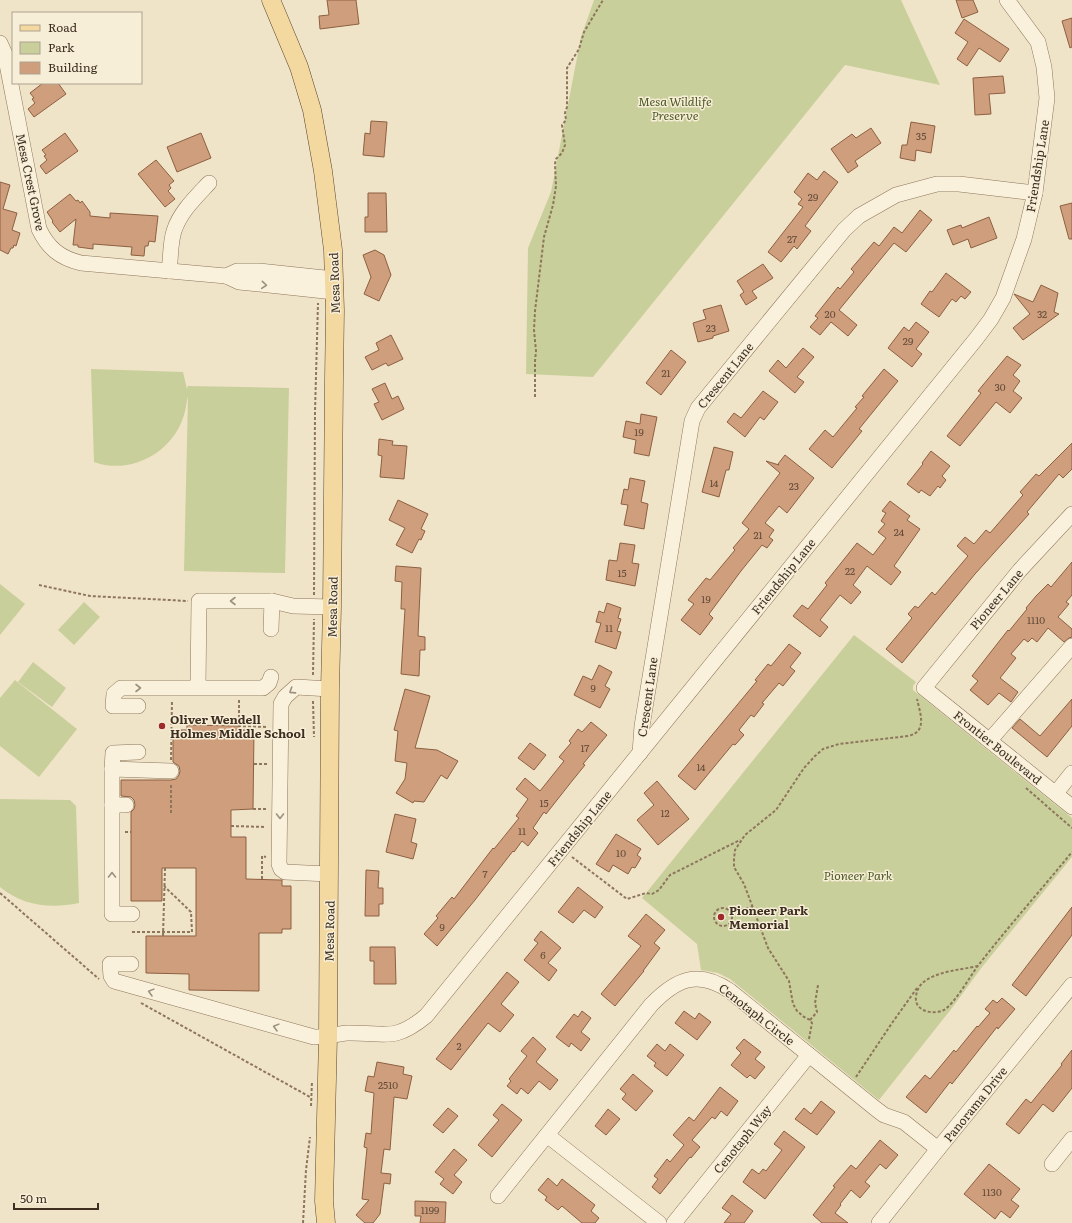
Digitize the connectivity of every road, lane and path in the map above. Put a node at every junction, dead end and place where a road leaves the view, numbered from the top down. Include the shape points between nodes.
1 (271, 0) edge
2 (603, 0) edge
3 (1007, 0) edge
4 (2, 49) edge
5 (209, 183) dead end
6 (1035, 193) junction
7 (169, 271) junction
8 (334, 285) junction
9 (535, 397) dead end
10 (1072, 514) edge
11 (39, 585) dead end
12 (199, 601) junction
13 (272, 601) junction
14 (332, 607) junction
15 (271, 629) dead end
16 (1072, 646) edge
17 (271, 677) dead end
18 (198, 687) junction
19 (172, 688) junction
20 (240, 688) junction
21 (330, 689) junction
22 (923, 694) junction
23 (138, 706) dead end
24 (271, 727) dead end
25 (990, 740) junction
26 (138, 752) dead end
27 (640, 753) junction
28 (254, 764) dead end
29 (271, 764) dead end
30 (112, 769) junction
31 (171, 771) junction
32 (1072, 773) edge
33 (1024, 787) dead end
34 (1056, 793) junction
35 (1072, 806) edge
36 (253, 809) dead end
37 (270, 809) dead end
38 (171, 813) dead end
39 (231, 826) dead end
40 (280, 827) junction
41 (1072, 828) edge
42 (742, 839) junction
43 (561, 850) junction
44 (1072, 852) edge
45 (270, 858) dead end
46 (165, 868) dead end
47 (330, 874) junction
48 (262, 879) dead end
49 (164, 886) junction
50 (753, 907) junction
51 (731, 912) junction
52 (132, 914) dead end
53 (192, 924) junction
54 (196, 924) dead end
55 (132, 932) dead end
56 (164, 932) junction
57 (163, 936) dead end
58 (131, 964) dead end
59 (978, 966) junction
60 (818, 985) dead end
61 (1072, 985) edge
62 (918, 987) junction
63 (810, 1020) junction
64 (328, 1037) junction
65 (809, 1047) junction
66 (855, 1078) dead end
67 (547, 1135) junction
68 (1072, 1139) edge
69 (938, 1149) junction
70 (1052, 1164) dead end
71 (498, 1196) dead end
72 (326, 1223) edge
73 (658, 1223) edge
74 (674, 1223) edge
75 (879, 1223) edge

1 - 8 main road, Mesa Road via 299,67 312,110 333,250
2 - 9 path via 586,28 580,49 567,68 566,120 562,125 565,145 556,159 556,186 544,237 534,311
3 - 6 street, Friendship Lane via 1038,42 1044,67 1047,98
4 - 7 street, Mesa Crest Grove via 39,229 48,246 63,257 81,263
5 - 7 street via 178,221 174,231
6 - 27 street, Friendship Lane via 1012,275 1003,298 990,319
6 - 27 street, Crescent Lane via 959,184 937,184 896,194 859,216 844,230 698,408 692,421 642,726
7 - 8 street, Mesa Crest Grove via 226,276 239,282 288,280
8 - 14 main road, Mesa Road
10 - 22 street, Pioneer Lane via 1020,570
11 - 12 path via 90,596
13 -> 12 street
12 - 18 street
13 - 14 street via 293,606
13 - 15 street
14 - 21 main road, Mesa Road
16 - 25 street
17 - 20 street via 263,688
18 - 19 street
18 - 20 street
23 -> 19 street via 114,706 114,694 121,688
19 - 31 path
20 - 24 path via 239,726
21 -> 40 street via 296,687 281,704
21 - 47 main road, Mesa Road
22 - 25 street, Frontier Boulevard
22 - 42 path via 916,694 921,725 914,735 839,744 823,749 804,768 776,810
25 - 34 street, Frontier Boulevard
26 - 30 street via 113,753
27 - 43 street, Friendship Lane
28 - 29 path
30 - 31 street
52 -> 30 street via 112,914 119,805
31 - 38 path
32 - 34 street
33 - 41 path
34 - 35 street, Frontier Boulevard
36 - 37 path
39 - 40 path
40 - 47 street via 281,869 285,872
42 - 43 path via 670,876 659,890 652,894 646,893 627,899
42 - 50 path via 735,850 734,866
43 - 64 street, Friendship Lane via 426,1016 399,1033 347,1033
44 - 59 path
45 - 48 path via 262,856
46 - 49 path
47 - 64 main road, Mesa Road
49 - 53 path via 192,912
49 - 56 path
50 - 51 path
50 - 63 path via 768,948 789,981 793,1004 797,1011
51 - 51 path via 732,918 728,924 720,926 715,922 716,910 725,908
53 - 54 path
53 - 56 path via 192,932
55 - 56 path
56 - 57 path
64 -> 58 street, Friendship Lane via 314,1037 114,981 110,964
59 - 62 path via 934,975
59 - 62 path via 944,1010 933,1013 923,1010 917,1004
60 - 63 path via 815,1003 817,1012
61 - 69 street, Panorama Drive
62 - 66 path
63 - 65 path via 812,1023
64 - 72 main road, Mesa Road via 324,1201
65 - 67 street, Cenotaph Circle via 720,984 695,979 683,981 672,986 652,1005
65 - 69 street, Cenotaph Circle via 876,1109 884,1115 904,1122
65 - 74 street, Cenotaph Way
67 - 71 street, Cenotaph Circle
67 - 73 street
68 - 70 street
69 - 75 street, Panorama Drive

